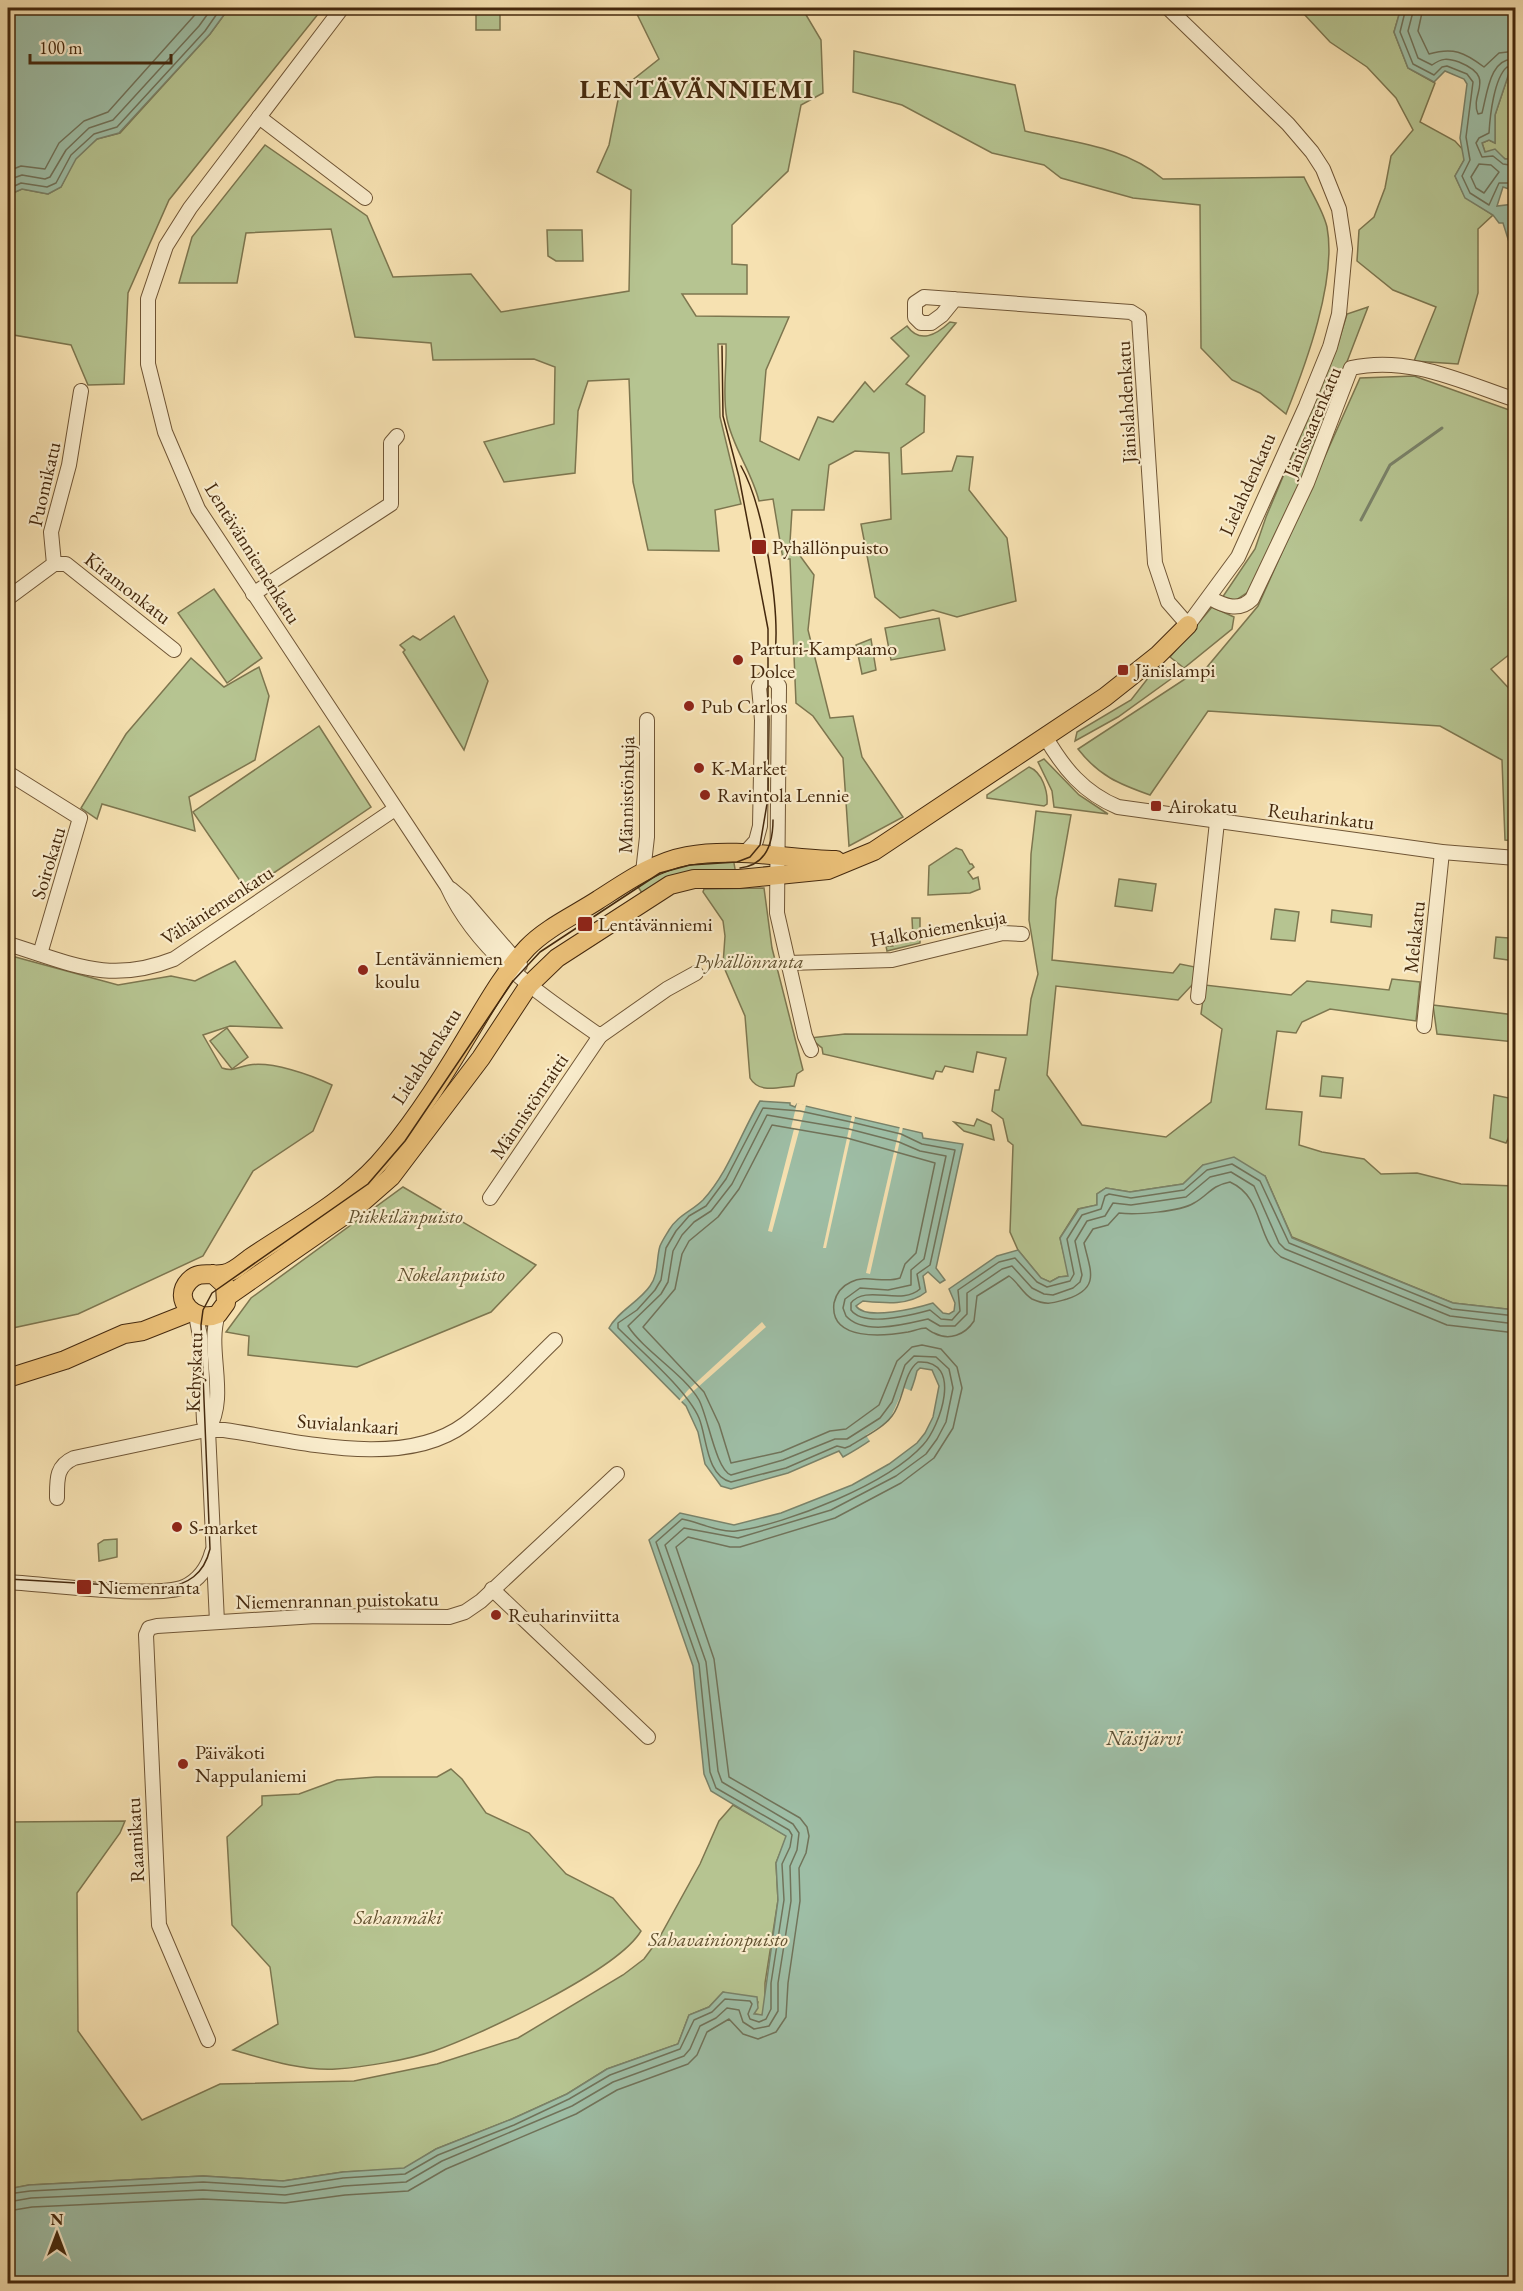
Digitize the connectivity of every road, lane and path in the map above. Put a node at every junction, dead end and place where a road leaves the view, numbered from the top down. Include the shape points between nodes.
1 (342, 8) edge
2 (1168, 8) edge
3 (259, 117) junction
4 (365, 198) dead end
5 (955, 299) dead end
6 (81, 391) dead end
7 (1515, 400) edge
8 (398, 436) dead end
9 (54, 564) junction
10 (254, 594) junction
11 (8, 598) edge
12 (1210, 598) junction
13 (1188, 625) junction
14 (174, 650) dead end
15 (647, 720) dead end
16 (1045, 736) junction
17 (8, 773) edge
18 (395, 809) junction
19 (1217, 822) junction
20 (1442, 852) junction
21 (745, 853) junction
22 (777, 856) junction
23 (1515, 858) edge
24 (853, 861) junction
25 (643, 872) junction
26 (776, 876) junction
27 (1022, 934) dead end
28 (8, 944) edge
29 (40, 954) junction
30 (788, 963) junction
31 (513, 965) junction
32 (696, 973) dead end
33 (529, 985) junction
34 (1198, 997) dead end
35 (1424, 1026) dead end
36 (600, 1036) junction
37 (811, 1050) dead end
38 (490, 1198) dead end
39 (213, 1274) junction
40 (184, 1291) junction
41 (228, 1296) junction
42 (193, 1314) junction
43 (218, 1314) junction
44 (124, 1334) junction
45 (555, 1340) dead end
46 (8, 1378) edge
47 (208, 1430) junction
48 (616, 1474) dead end
49 (57, 1498) dead end
50 (214, 1547) junction
51 (8, 1582) edge
52 (492, 1589) junction
53 (217, 1622) junction
54 (149, 1628) joint
55 (648, 1737) dead end
56 (208, 2040) dead end

1 - 3 street, Lentävänniemenkatu
2 - 12 street, Lielahdenkatu via 1312,152 1339,209 1345,249 1344,279 1330,347 1253,528
3 - 4 street
3 - 10 street, Lentävänniemenkatu via 165,246 148,299 148,364 165,432 198,509
5 - 13 street, Jänislahdenkatu via 1123,311 1139,317 1155,563 1168,602
6 - 9 street, Puomikatu via 69,465 51,532
7 - 12 street, Jänissaarenkatu via 1419,367 1386,363 1352,368 1304,492 1252,599 1237,607
8 - 10 street via 392,443 391,504
9 - 11 street
9 - 14 street, Kiramonkatu via 66,564
10 - 18 street, Lentävänniemenkatu
12 - 13 street, Lielahdenkatu
13 - 16 main road, Lielahdenkatu via 1131,678
15 - 25 street, Männistönkuja via 647,837
16 - 19 street, Reuharinkatu via 1075,779 1106,802 1133,811
16 - 24 main road, Lielahdenkatu via 885,844
17 - 29 street, Soirokatu via 80,818
18 - 29 street, Vähäniemenkatu via 174,959 147,969 115,972
18 - 31 street, Lentävänniemenkatu via 447,886 464,900
19 - 20 street, Reuharinkatu
19 - 34 street
20 - 23 street, Reuharinkatu
20 - 35 street, Melakatu
21 - 22 main road, Lielahdenkatu
21 - 22 street via 756,841 760,826 759,687 764,679 773,678 779,686
21 - 25 main road, Lielahdenkatu via 686,856
22 - 24 main road, Lielahdenkatu
22 - 26 street
24 - 26 main road, Lielahdenkatu via 828,870
25 - 31 main road, Lielahdenkatu via 542,936
26 - 30 street via 777,913
26 - 33 main road, Lielahdenkatu via 694,879 670,885 557,958
27 - 30 street, Halkoniemenkuja via 1003,933 892,960
28 - 29 street, Vähäniemenkatu
30 - 37 street
31 - 33 street, Lentävänniemenkatu
31 - 39 main road, Lielahdenkatu via 443,1075 376,1166 350,1191 294,1229 229,1272
32 - 36 street
33 - 36 street
33 - 41 main road, Lielahdenkatu via 481,1058 391,1177 359,1205
36 - 38 street, Männistönraitti
39 - 40 main road via 191,1278
39 - 41 main road via 224,1283
40 - 42 main road via 186,1306
40 - 44 main road via 174,1303
41 - 43 main road
42 - 43 main road via 207,1318
42 - 44 main road
42 - 47 street, Kehyskatu via 200,1336 204,1421
43 - 47 street, Kehyskatu via 216,1406
44 - 46 main road via 65,1360
45 - 47 street, Suvialankaari via 464,1425 419,1446 369,1450
47 - 49 street, Suvialankaari via 74,1458 60,1467
47 - 50 street, Kehyskatu
48 - 52 street, Niemenrannan puistokatu
50 - 51 street via 200,1575 190,1584 171,1590
50 - 53 street, Kehyskatu
52 - 53 street, Niemenrannan puistokatu via 465,1612 449,1617 316,1616
52 - 55 street
53 - 54 street, Niemenrannan puistokatu
54 - 56 street, Raamikatu via 146,1635 159,1924

